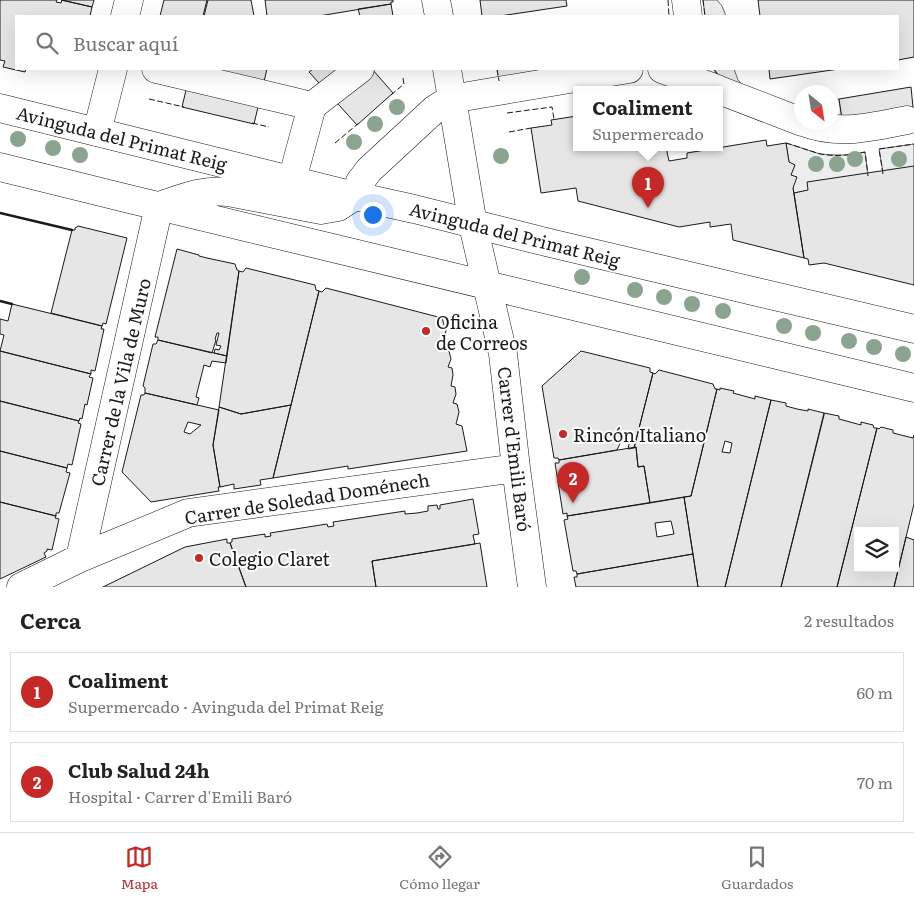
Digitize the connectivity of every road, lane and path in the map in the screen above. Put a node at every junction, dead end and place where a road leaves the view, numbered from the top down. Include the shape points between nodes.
1 (129, 0) edge
2 (436, 0) edge
3 (686, 0) edge
4 (125, 15) edge
5 (439, 15) edge
6 (688, 15) edge
7 (113, 70) edge
8 (160, 70) edge
9 (359, 70) edge
10 (447, 70) edge
11 (624, 70) edge
12 (668, 70) edge
13 (690, 74) edge
14 (711, 86) edge
15 (723, 92) edge
16 (451, 99) junction
17 (312, 106) junction
18 (0, 108) edge
19 (794, 119) edge
20 (907, 120) dead end
21 (839, 130) edge
22 (97, 132) junction
23 (0, 167) edge
24 (292, 180) junction
25 (355, 196) junction
26 (159, 206) junction
27 (473, 225) junction
28 (487, 286) junction
29 (914, 329) edge
30 (914, 388) edge
31 (516, 468) junction
32 (80, 558) junction
33 (21, 587) edge
34 (532, 587) edge

1 - 4 street
2 - 5 street
3 - 6 street
7 - 22 street
8 - 17 street
9 - 17 street
10 - 16 street, Carrer d'Emili Baró
11 - 16 street
12 - 13 street
13 - 14 street
15 - 19 street
16 - 25 street via 435,109 369,170
16 - 27 street, Carrer d'Emili Baró
17 - 24 street
18 - 22 street, Avinguda del Primat Reig
20 - 21 street
22 - 24 street, Avinguda del Primat Reig
23 - 26 street
24 - 25 street, Avinguda del Primat Reig
25 - 26 street via 338,207 321,210 215,190
25 - 27 street, Avinguda del Primat Reig
26 - 28 street
26 - 32 street, Carrer de la Vila de Muro
27 - 28 street, Carrer d'Emili Baró
27 - 29 street, Avinguda del Primat Reig
28 - 30 street
28 - 31 street, Carrer d'Emili Baró via 503,354
31 - 32 street, Carrer de Soledad Doménech via 188,513
31 - 34 street, Carrer d'Emili Baró
32 - 33 street, Carrer de Soledad Doménech

